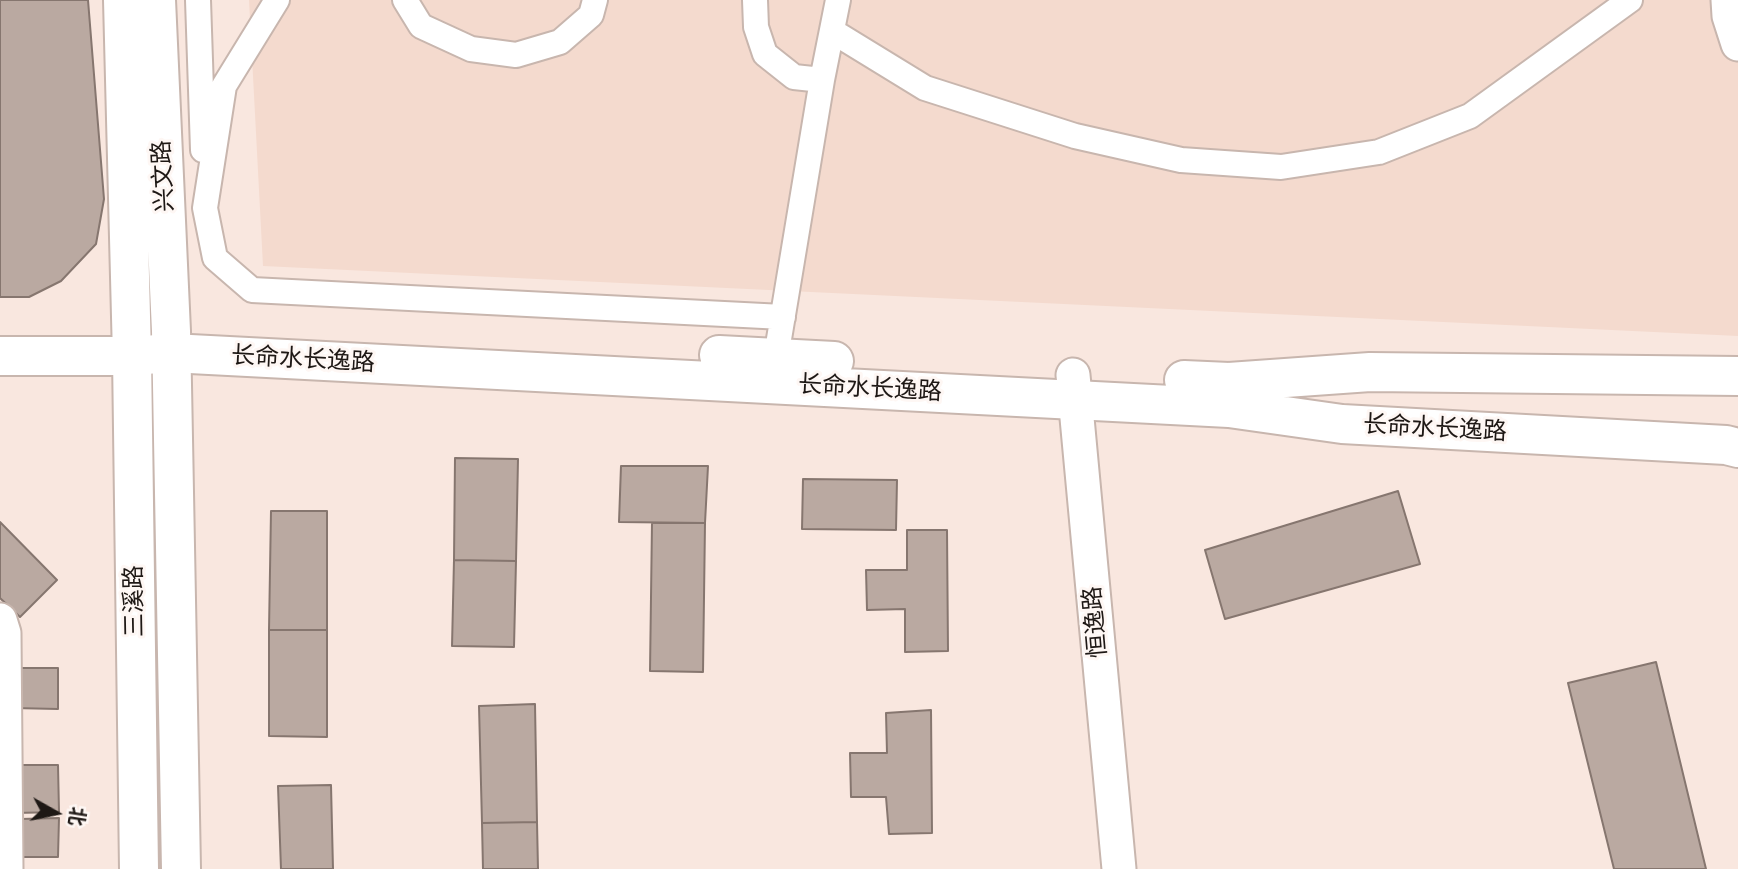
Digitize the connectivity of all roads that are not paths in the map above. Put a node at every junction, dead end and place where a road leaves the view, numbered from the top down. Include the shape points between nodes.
1 (123, 0) edge
2 (156, 0) edge
3 (198, 0) edge
4 (277, 0) edge
5 (405, 0) edge
6 (595, 0) edge
7 (755, 0) edge
8 (838, 0) edge
9 (1630, 0) edge
10 (1728, 0) edge
11 (832, 31) junction
12 (1738, 44) edge
13 (822, 80) junction
14 (205, 208) junction
15 (783, 317) junction
16 (0, 332) edge
17 (171, 342) junction
18 (132, 344) junction
19 (0, 356) edge
20 (776, 357) junction
21 (1738, 376) edge
22 (1074, 387) junction
23 (1738, 448) edge
24 (0, 620) edge
25 (2, 701) edge
26 (3, 808) edge
27 (6, 869) edge
28 (139, 869) edge
29 (181, 869) edge
30 (1119, 869) edge

1 - 18 street, 兴文路
2 - 17 street, 兴文路
3 - 14 street
4 - 14 street via 224,86
5 - 6 street via 421,26 471,49 516,55 560,42 592,15
7 - 13 street via 756,27 765,54 794,78
8 - 11 street
9 - 11 street via 1470,116 1379,152 1281,167 1181,160 1075,136 925,88
10 - 12 street
11 - 13 street
13 - 15 street
14 - 15 street via 215,258 252,290
15 - 20 street
16 - 18 street, 长命水长逸路
17 - 18 street, 长命水长逸路
17 - 20 street, 长命水长逸路
17 - 22 street, 长命水长逸路
17 - 29 street, 三溪路
18 - 19 street, 长命水长逸路
18 - 28 street, 三溪路
20 - 22 street, 长命水长逸路
21 - 22 street, 长命水长逸路 via 1370,372
22 - 23 street, 长命水长逸路 via 1342,424
22 - 30 street, 恒逸路
24 - 25 street via 4,633
25 - 26 street
26 - 27 street

